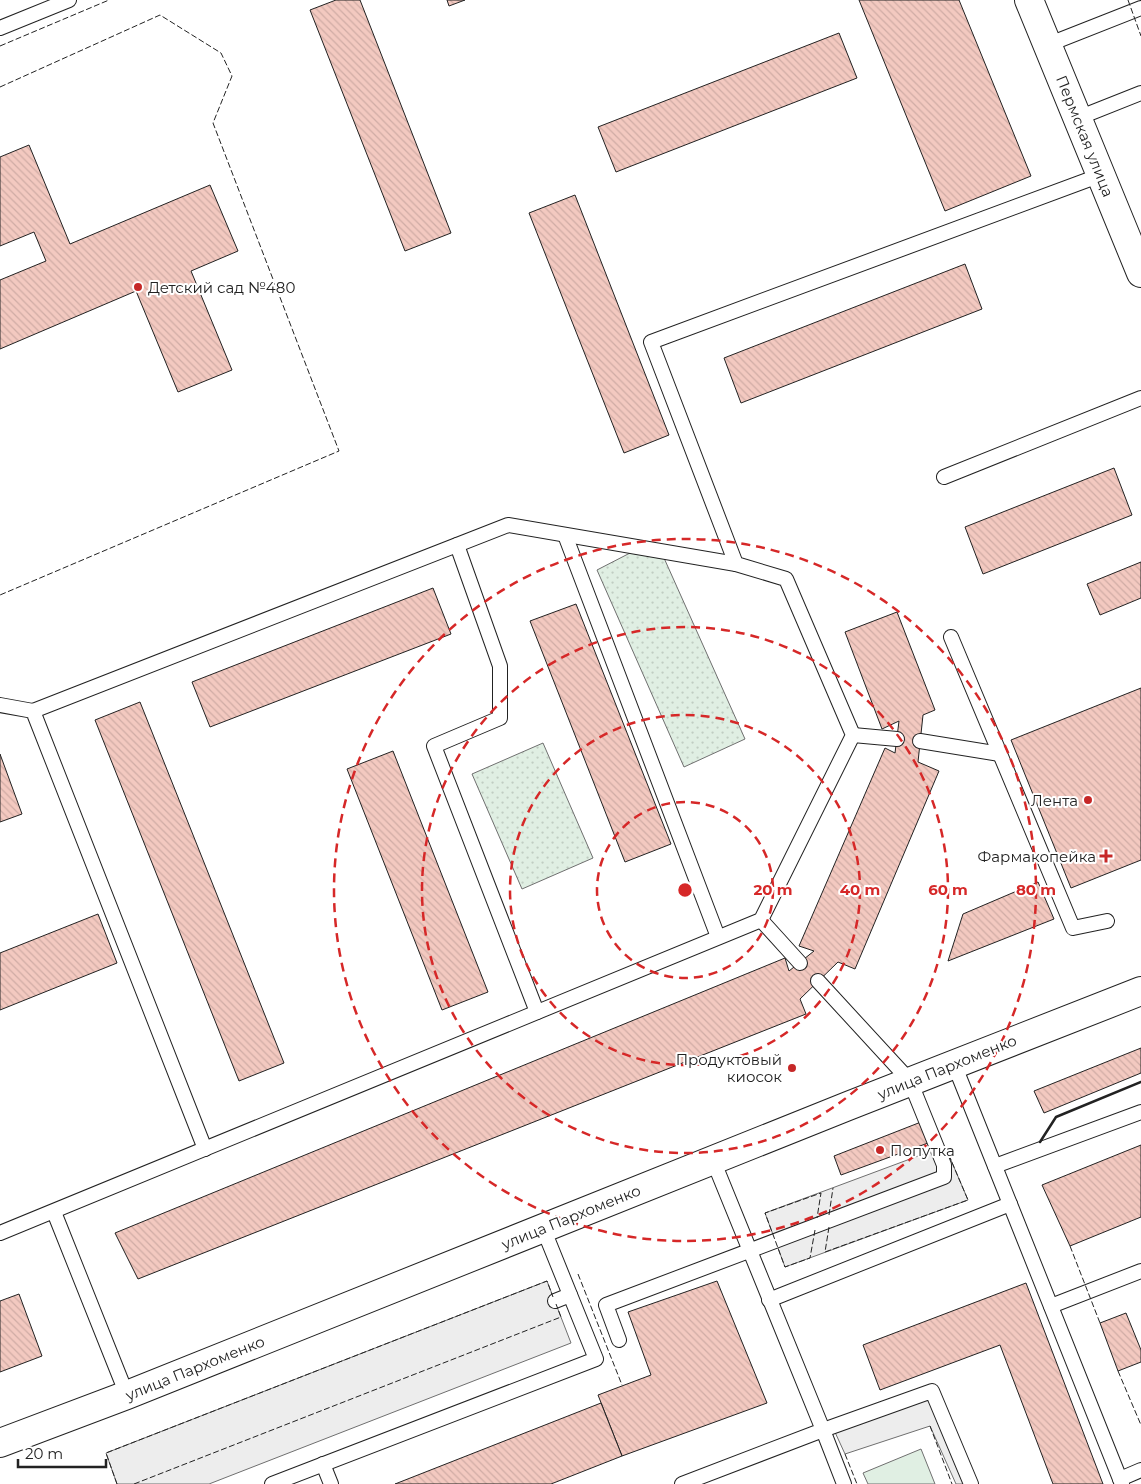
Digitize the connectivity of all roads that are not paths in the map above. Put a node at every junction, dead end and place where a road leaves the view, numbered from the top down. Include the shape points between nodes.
1 (69, 0) edge
2 (1029, 0) edge
3 (1141, 8) edge
4 (0, 28) edge
5 (1048, 45) junction
6 (1141, 94) edge
7 (1078, 118) junction
8 (1101, 175) junction
9 (1141, 272) edge
10 (1141, 398) edge
11 (944, 477) dead end
12 (565, 535) junction
13 (457, 545) junction
14 (736, 564) junction
15 (950, 637) dead end
16 (0, 706) edge
17 (34, 711) junction
18 (853, 735) junction
19 (896, 739) dead end
20 (920, 741) dead end
21 (1000, 754) junction
22 (761, 920) junction
23 (1106, 921) dead end
24 (718, 937) junction
25 (800, 963) dead end
26 (818, 981) dead end
27 (1141, 991) edge
28 (536, 1012) junction
29 (954, 1064) junction
30 (910, 1081) junction
31 (1141, 1112) edge
32 (205, 1149) junction
33 (713, 1160) junction
34 (995, 1166) junction
35 (1010, 1204) junction
36 (54, 1212) junction
37 (543, 1228) junction
38 (0, 1233) edge
39 (750, 1250) junction
40 (1141, 1271) edge
41 (570, 1295) junction
42 (769, 1300) junction
43 (555, 1301) dead end
44 (1051, 1306) junction
45 (619, 1340) dead end
46 (127, 1395) junction
47 (822, 1430) junction
48 (0, 1443) edge
49 (323, 1464) junction
50 (1141, 1470) edge
51 (1121, 1481) edge
52 (685, 1483) edge
53 (272, 1484) edge
54 (331, 1484) edge
55 (844, 1484) edge
56 (971, 1484) edge

1 - 4 lane
2 - 5 street, Пермская улица
3 - 5 lane
5 - 7 street, Пермская улица
6 - 7 lane
7 - 8 street, Пермская улица
8 - 9 street, Пермская улица
8 - 14 lane via 651,342
10 - 11 lane
12 - 13 lane via 508,525
12 - 14 lane
12 - 24 lane
13 - 17 lane
13 - 28 lane via 500,666 500,718 434,746
14 - 18 lane via 786,579
15 - 21 lane
16 - 17 lane
17 - 32 lane
18 - 19 lane
18 - 22 lane
20 - 21 lane
21 - 23 lane via 1072,928
22 - 24 lane
22 - 25 lane
24 - 28 lane
26 - 30 lane
27 - 29 street, улица Пархоменко
28 - 32 lane
29 - 30 street, улица Пархоменко
29 - 34 lane
30 - 33 street, улица Пархоменко
30 - 39 lane via 944,1166 944,1177
31 - 34 lane
32 - 36 lane
33 - 37 street, улица Пархоменко
33 - 39 lane
34 - 35 lane
35 - 42 lane
35 - 44 lane
36 - 38 lane
36 - 46 lane
37 - 41 lane
37 - 46 street, улица Пархоменко
39 - 42 lane
39 - 45 lane via 606,1305
40 - 44 lane
41 - 43 lane
41 - 49 lane via 596,1359
42 - 47 lane
44 - 51 lane
46 - 48 street, улица Пархоменко
47 - 52 lane
47 - 55 lane
47 - 56 lane via 932,1391
49 - 53 lane
49 - 54 lane
50 - 51 lane

